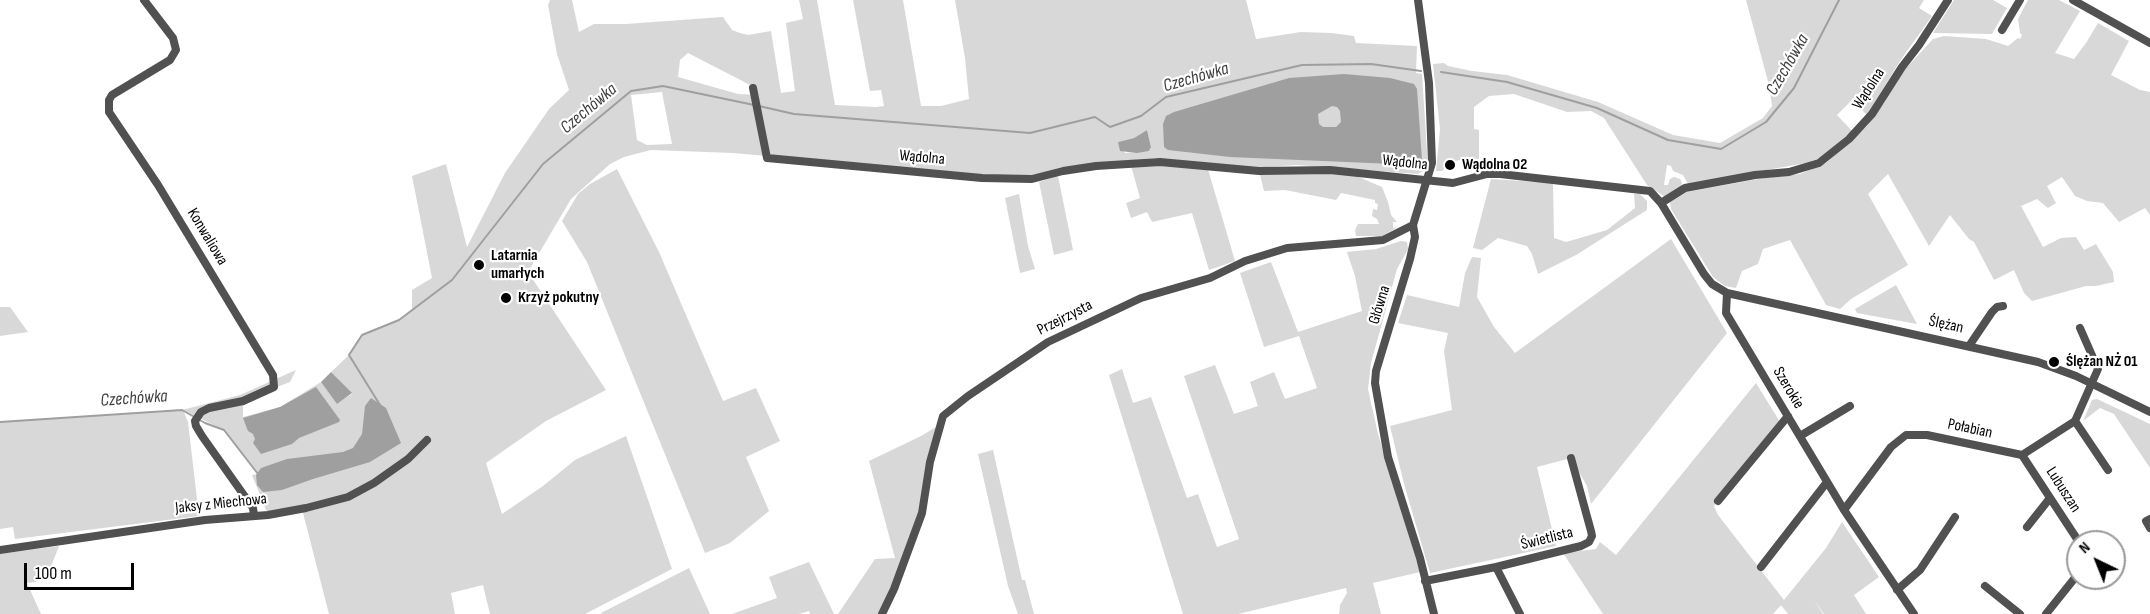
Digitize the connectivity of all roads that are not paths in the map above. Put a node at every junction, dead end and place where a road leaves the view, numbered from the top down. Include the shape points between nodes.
1 (144, 0) edge
2 (1418, 0) edge
3 (1948, 0) edge
4 (2020, 0) edge
5 (2073, 0) edge
6 (2002, 30) dead end
7 (2150, 43) edge
8 (753, 88) dead end
9 (1428, 181) junction
10 (1661, 203) junction
11 (1413, 225) junction
12 (1727, 293) junction
13 (2003, 306) dead end
14 (2080, 328) dead end
15 (1969, 346) junction
16 (2093, 384) junction
17 (1850, 406) dead end
18 (2150, 412) edge
19 (1788, 416) junction
20 (2075, 420) junction
21 (1800, 436) junction
22 (427, 440) dead end
23 (2022, 455) junction
24 (1571, 458) dead end
25 (2108, 470) dead end
26 (1827, 482) junction
27 (2050, 498) junction
28 (1718, 501) dead end
29 (1844, 510) junction
30 (254, 515) junction
31 (1955, 518) dead end
32 (2150, 519) edge
33 (2027, 527) dead end
34 (2150, 528) edge
35 (2071, 530) edge
36 (0, 550) edge
37 (1496, 567) junction
38 (1761, 567) dead end
39 (1425, 580) junction
40 (1985, 586) dead end
41 (2066, 589) edge
42 (1897, 590) junction
43 (882, 614) edge
44 (1434, 614) edge
45 (1520, 614) edge
46 (1914, 614) edge
47 (2020, 614) edge
48 (2046, 614) edge

1 - 30 street, Konwaliowa via 173,38 176,50 170,60 112,95 108,106 111,117 158,185 273,375 274,387 243,401 210,408 195,421
2 - 9 street, Główna via 1433,149
3 - 10 street, Wądolna via 1872,114 1819,163 1789,172 1685,188
4 - 6 street
5 - 7 street
8 - 9 street, Wądolna via 767,158 982,178 1032,179 1096,166 1160,162 1259,171 1330,170
9 - 10 street, Wądolna via 1454,183 1487,174 1531,177 1646,190
9 - 11 street, Główna
10 - 12 street via 1704,274
11 - 39 street, Główna via 1410,259 1375,383 1388,457
11 - 43 street, Przejrzysta via 1383,240 1287,248 1245,261 1210,278 1141,298 1048,342 968,396 943,416 922,513
12 - 15 street, Ślężan
12 - 19 street, Szerokie via 1726,313
13 - 15 street via 1992,312
14 - 16 street via 2098,366
15 - 16 street, Ślężan via 2043,363
16 - 18 street, Ślężan
16 - 20 street
17 - 21 street
19 - 21 street, Szerokie
19 - 28 street
20 - 23 street
20 - 25 street
21 - 26 street, Szerokie
22 - 30 street, Jaksy z Miechowa via 387,475 348,497
23 - 27 street, Lubuszan
23 - 29 street, Połabian via 1927,435 1906,435 1891,447
24 - 37 street, Świetlista via 1591,531 1589,542
26 - 29 street, Szerokie
26 - 38 street
27 - 33 street
27 - 35 street, Lubuszan
29 - 42 street, Szerokie
30 - 36 street, Jaksy z Miechowa
31 - 42 street via 1920,570
32 - 34 street via 2146,521
37 - 39 street, Świetlista
37 - 45 street
39 - 44 street, Główna
40 - 47 street
41 - 48 street
42 - 46 street, Szerokie

